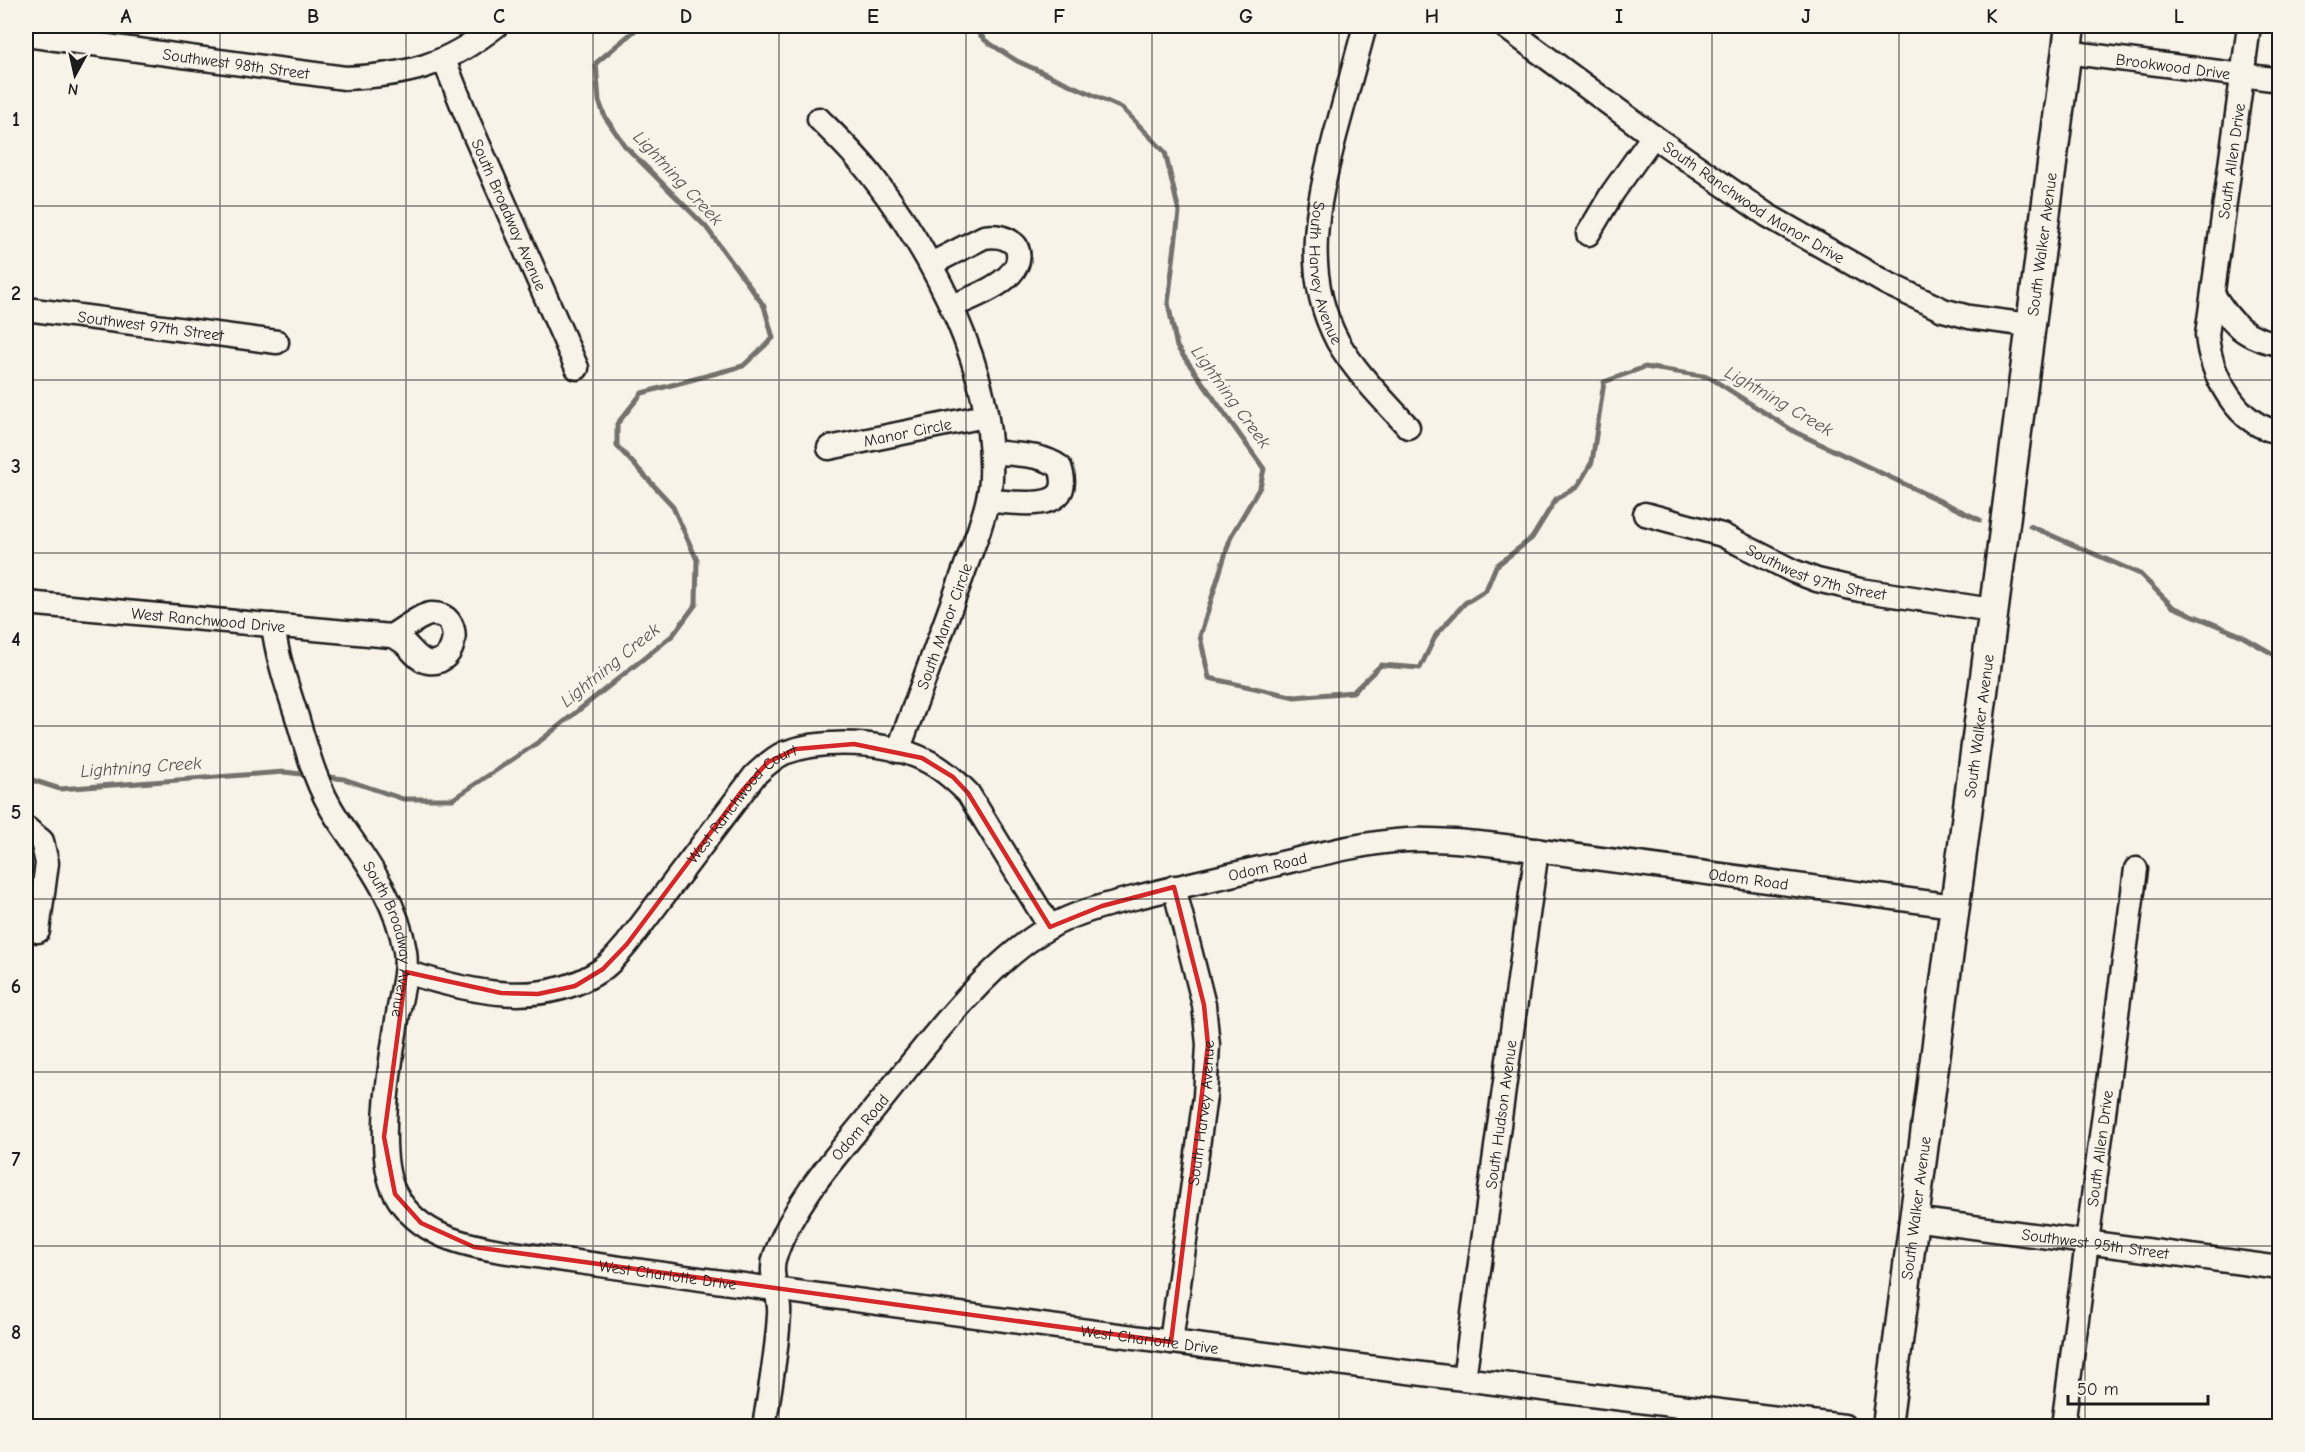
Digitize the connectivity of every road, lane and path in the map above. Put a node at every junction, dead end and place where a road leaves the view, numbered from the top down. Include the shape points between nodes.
1 (496, 26) edge
2 (1365, 26) edge
3 (1504, 26) edge
4 (2249, 26) edge
5 (26, 35) edge
6 (2068, 39) edge
7 (444, 60) junction
8 (2243, 76) junction
9 (2280, 80) edge
10 (819, 119) dead end
11 (1653, 136) junction
12 (1588, 234) dead end
13 (931, 264) junction
14 (2214, 296) junction
15 (952, 306) junction
16 (26, 309) edge
17 (2030, 325) junction
18 (277, 342) dead end
19 (2280, 344) edge
20 (577, 368) dead end
21 (986, 416) junction
22 (1408, 427) dead end
23 (2280, 432) edge
24 (829, 448) dead end
25 (991, 452) junction
26 (987, 501) junction
27 (1645, 514) dead end
28 (26, 603) edge
29 (1992, 610) junction
30 (273, 625) junction
31 (391, 636) dead end
32 (898, 750) junction
33 (26, 828) edge
34 (1537, 850) junction
35 (2136, 869) dead end
36 (1174, 887) junction
37 (1954, 906) junction
38 (1050, 927) junction
39 (38, 931) dead end
40 (406, 972) junction
41 (1913, 1219) junction
42 (457, 1243) joint
43 (2087, 1243) junction
44 (2280, 1268) edge
45 (777, 1289) junction
46 (1171, 1342) junction
47 (1464, 1379) junction
48 (764, 1426) edge
49 (1844, 1426) edge
50 (1887, 1426) edge
51 (2063, 1426) edge

1 - 7 street, Southwest 98th Street
2 - 22 street, South Harvey Avenue via 1320,194 1315,255 1325,307 1338,342
3 - 11 street, South Ranchwood Manor Drive
4 - 8 street, South Allen Drive
5 - 7 street, Southwest 98th Street via 345,78 392,75
6 - 8 street, Brookwood Drive
6 - 17 main road, South Walker Avenue
7 - 20 street, South Broadway Avenue
8 - 9 street, Brookwood Drive
8 - 14 street, South Allen Drive
10 - 13 street, South Manor Circle via 870,174
11 - 12 street
11 - 17 street, South Ranchwood Manor Drive via 1767,215 1918,300 1969,317
13 - 15 street, South Manor Circle
13 - 15 street via 984,237 1003,238 1016,246 1019,260 1012,274
14 - 19 street via 2244,332
14 - 23 street, South Allen Drive via 2207,335 2216,374 2238,408 2251,420
15 - 21 street, South Manor Circle
16 - 18 street, Southwest 97th Street
17 - 29 main road, South Walker Avenue
21 - 24 street, Manor Circle
21 - 25 street, South Manor Circle
25 - 26 street, South Manor Circle via 992,479
25 - 26 street via 1053,462 1060,466 1063,484 1050,501
26 - 32 street, South Manor Circle
27 - 29 street, Southwest 97th Street via 1722,535 1793,572 1817,580
28 - 30 street, West Ranchwood Drive
29 - 37 main road, South Walker Avenue
30 - 31 street, West Ranchwood Drive
30 - 40 street, South Broadway Avenue via 277,652 309,756 337,818 387,896 402,938
32 - 38 street, West Ranchwood Court via 938,767 968,793
32 - 40 street, West Ranchwood Court via 877,745 816,745 768,762 627,944 603,969 575,986 538,994 501,993
33 - 39 street via 42,841 47,863
34 - 36 street, Odom Road via 1451,840 1399,841
34 - 37 street, Odom Road
34 - 47 street, South Hudson Avenue
35 - 43 street, South Allen Drive
36 - 38 street, Odom Road via 1102,906
36 - 46 street, South Harvey Avenue via 1204,1005 1208,1045 1205,1096
37 - 41 main road, South Walker Avenue
38 - 45 street, Odom Road via 989,977 938,1030 813,1187 790,1222 774,1258 772,1273
40 - 42 street, South Broadway Avenue via 384,1137 389,1180 405,1209 421,1224
41 - 43 street, Southwest 95th Street
41 - 50 main road, South Walker Avenue
42 - 45 street, West Charlotte Drive
43 - 44 street, Southwest 95th Street
43 - 51 street, South Allen Drive
45 - 46 street, West Charlotte Drive
45 - 48 street, Odom Road via 780,1312
46 - 47 street, West Charlotte Drive
47 - 49 street, West Charlotte Drive

